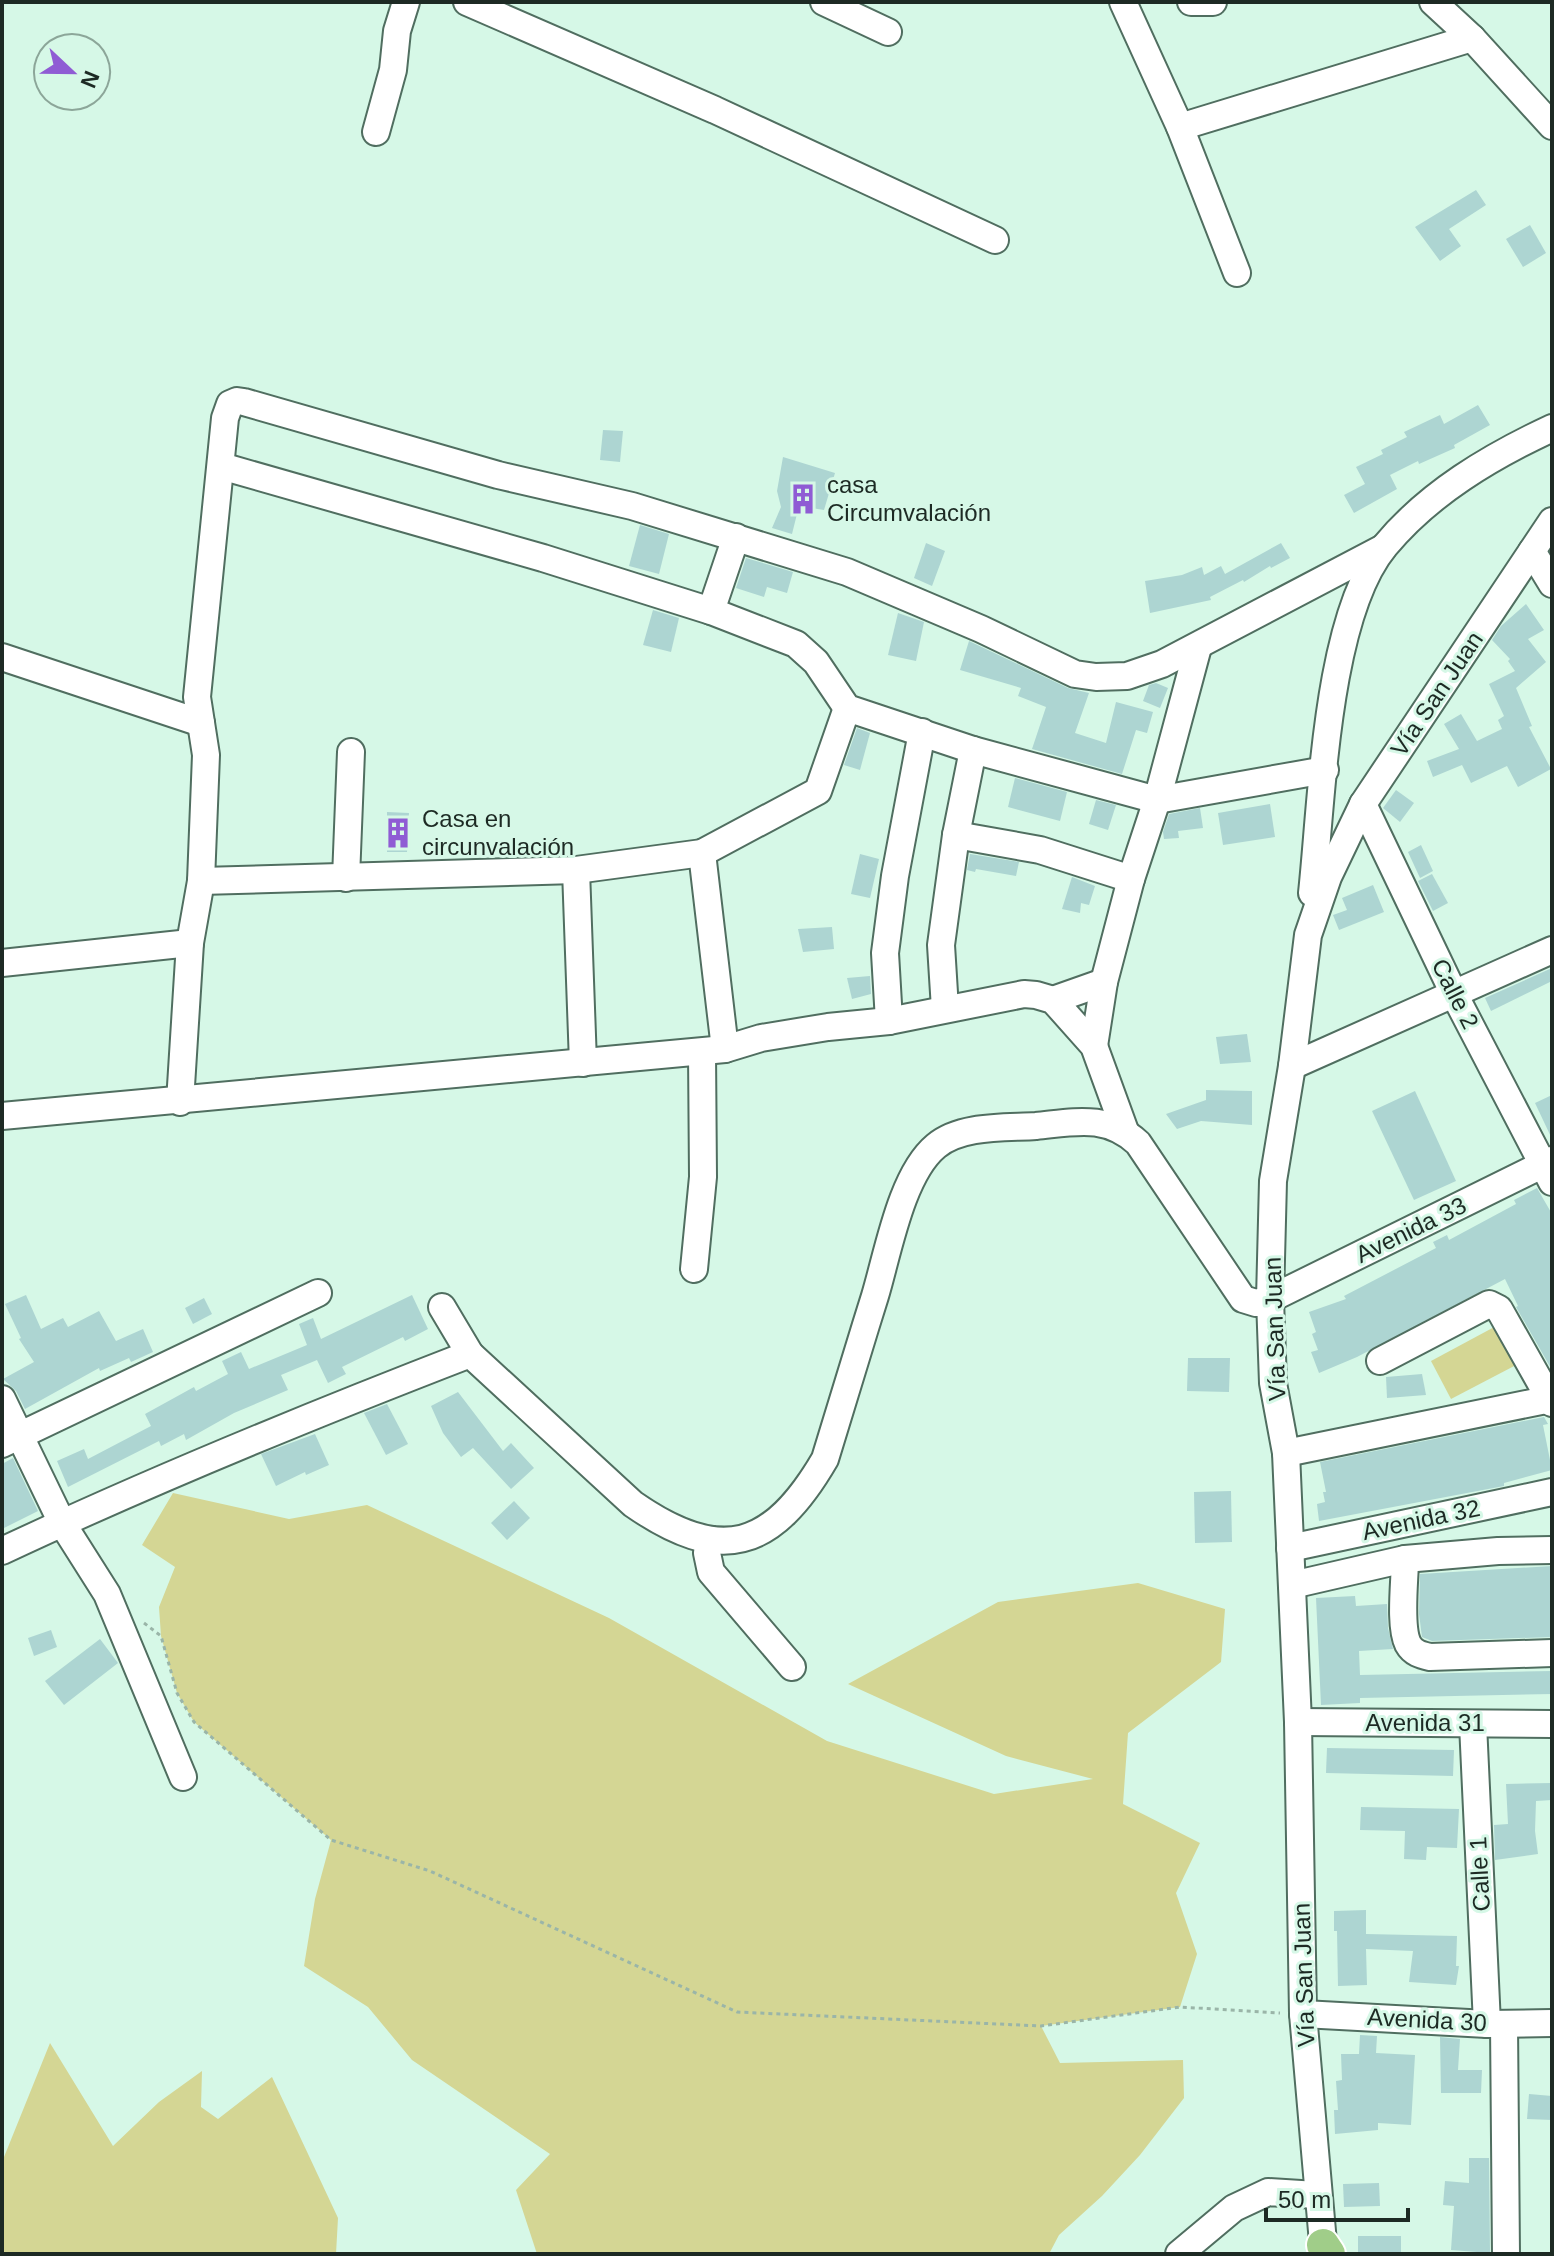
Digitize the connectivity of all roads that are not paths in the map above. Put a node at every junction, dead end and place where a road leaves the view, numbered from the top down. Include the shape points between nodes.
1 (406, 2) edge
2 (467, 2) edge
3 (824, 2) edge
4 (1123, 2) edge
5 (1191, 2) edge
6 (1213, 2) edge
7 (1433, 2) edge
8 (888, 32) dead end
9 (1472, 38) junction
10 (1552, 126) edge
11 (1180, 127) junction
12 (376, 132) dead end
13 (995, 240) dead end
14 (1237, 273) dead end
15 (1552, 428) edge
16 (221, 466) junction
17 (1552, 521) edge
18 (736, 537) junction
19 (1383, 548) junction
20 (1532, 551) junction
21 (1552, 584) edge
22 (711, 611) junction
23 (1198, 647) junction
24 (2, 657) edge
25 (847, 708) junction
26 (201, 723) junction
27 (922, 732) junction
28 (973, 750) junction
29 (351, 752) dead end
30 (1325, 770) junction
31 (1157, 800) junction
32 (1363, 804) junction
33 (956, 835) junction
34 (702, 853) junction
35 (576, 870) junction
36 (346, 878) junction
37 (1131, 879) junction
38 (201, 881) junction
39 (1308, 935) junction
40 (190, 943) junction
41 (1552, 950) edge
42 (2, 963) edge
43 (1104, 982) junction
44 (1454, 994) junction
45 (1053, 1000) junction
46 (945, 1009) junction
47 (889, 1021) junction
48 (1094, 1046) junction
49 (713, 1050) junction
50 (583, 1063) junction
51 (1292, 1066) junction
52 (180, 1102) junction
53 (2, 1116) edge
54 (1125, 1131) junction
55 (1549, 1169) edge
56 (694, 1269) dead end
57 (318, 1293) dead end
58 (1270, 1299) junction
59 (442, 1307) dead end
60 (470, 1354) junction
61 (1380, 1361) dead end
62 (2, 1399) edge
63 (1551, 1401) edge
64 (11, 1440) edge
65 (1286, 1453) junction
66 (1552, 1492) edge
67 (62, 1523) junction
68 (709, 1541) junction
69 (1290, 1548) junction
70 (1552, 1550) edge
71 (2, 1551) edge
72 (1405, 1559) junction
73 (1292, 1585) junction
74 (1552, 1653) edge
75 (792, 1667) dead end
76 (1298, 1722) junction
77 (1473, 1724) junction
78 (1552, 1724) edge
79 (183, 1777) dead end
80 (1303, 2014) junction
81 (1552, 2023) edge
82 (1495, 2024) junction
83 (1317, 2195) junction
84 (1324, 2252) edge
85 (1179, 2254) edge
86 (1506, 2254) edge

1 - 12 street
2 - 13 street
3 - 8 street
4 - 11 street
5 - 6 street
7 - 9 street
9 - 10 street
9 - 11 street
11 - 14 street
15 - 19 street via 1462,477
16 - 18 street via 226,411 237,401
16 - 22 street
16 - 26 street via 197,697
17 - 20 street, Vía San Juan
18 - 22 street
18 - 23 street via 912,598 1075,674 1127,676
19 - 23 street
19 - 30 street via 1352,610 1342,645
20 - 21 street
20 - 32 street, Vía San Juan
22 - 25 street via 796,644 816,662
23 - 31 street
24 - 26 street
25 - 27 street
25 - 34 street via 818,791
26 - 38 street via 206,755
27 - 28 street
27 - 47 street via 885,953
28 - 31 street
28 - 33 street
29 - 36 street
30 - 31 street
30 - 39 street
31 - 37 street
32 - 39 street, Vía San Juan via 1328,877
32 - 44 street, Calle 2
33 - 37 street via 1040,850
33 - 46 street via 941,945
34 - 35 street
34 - 49 street
35 - 36 street
35 - 50 street
36 - 38 street
37 - 43 street
38 - 40 street
39 - 51 street, Vía San Juan
40 - 42 street
40 - 52 street
41 - 44 street
43 - 45 street
43 - 48 street
44 - 51 street
44 - 55 street, Calle 2
45 - 46 street via 1024,994
45 - 48 street
46 - 47 street
47 - 49 street via 761,1038
48 - 54 street
49 - 50 street
49 - 56 street
50 - 52 street
51 - 58 street, Vía San Juan via 1273,1181
52 - 53 street
54 - 58 street via 1243,1299
54 - 68 street via 1092,1121 975,1131 937,1145 904,1199 825,1459 804,1494 772,1525 737,1540
55 - 58 street, Avenida 33
57 - 64 street
58 - 65 street, Vía San Juan via 1273,1383
59 - 60 street
60 - 67 street
60 - 68 street via 633,1504 660,1523
61 - 63 street via 1494,1305
62 - 64 street
63 - 65 street
64 - 67 street
65 - 69 street, Vía San Juan
66 - 69 street, Avenida 32
67 - 71 street
67 - 79 street via 107,1594
68 - 75 street via 711,1572
69 - 73 street, Vía San Juan
70 - 72 street
72 - 73 street
72 - 74 street via 1405,1628 1416,1653
73 - 76 street, Vía San Juan
76 - 77 street, Avenida 31
76 - 80 street, Vía San Juan
77 - 78 street, Avenida 31
77 - 82 street, Calle 1
80 - 82 street, Avenida 30
80 - 83 street, Vía San Juan
81 - 82 street, Avenida 30
82 - 86 street, Calle 1
83 - 84 street, Vía San Juan
83 - 85 street via 1268,2192 1234,2208

